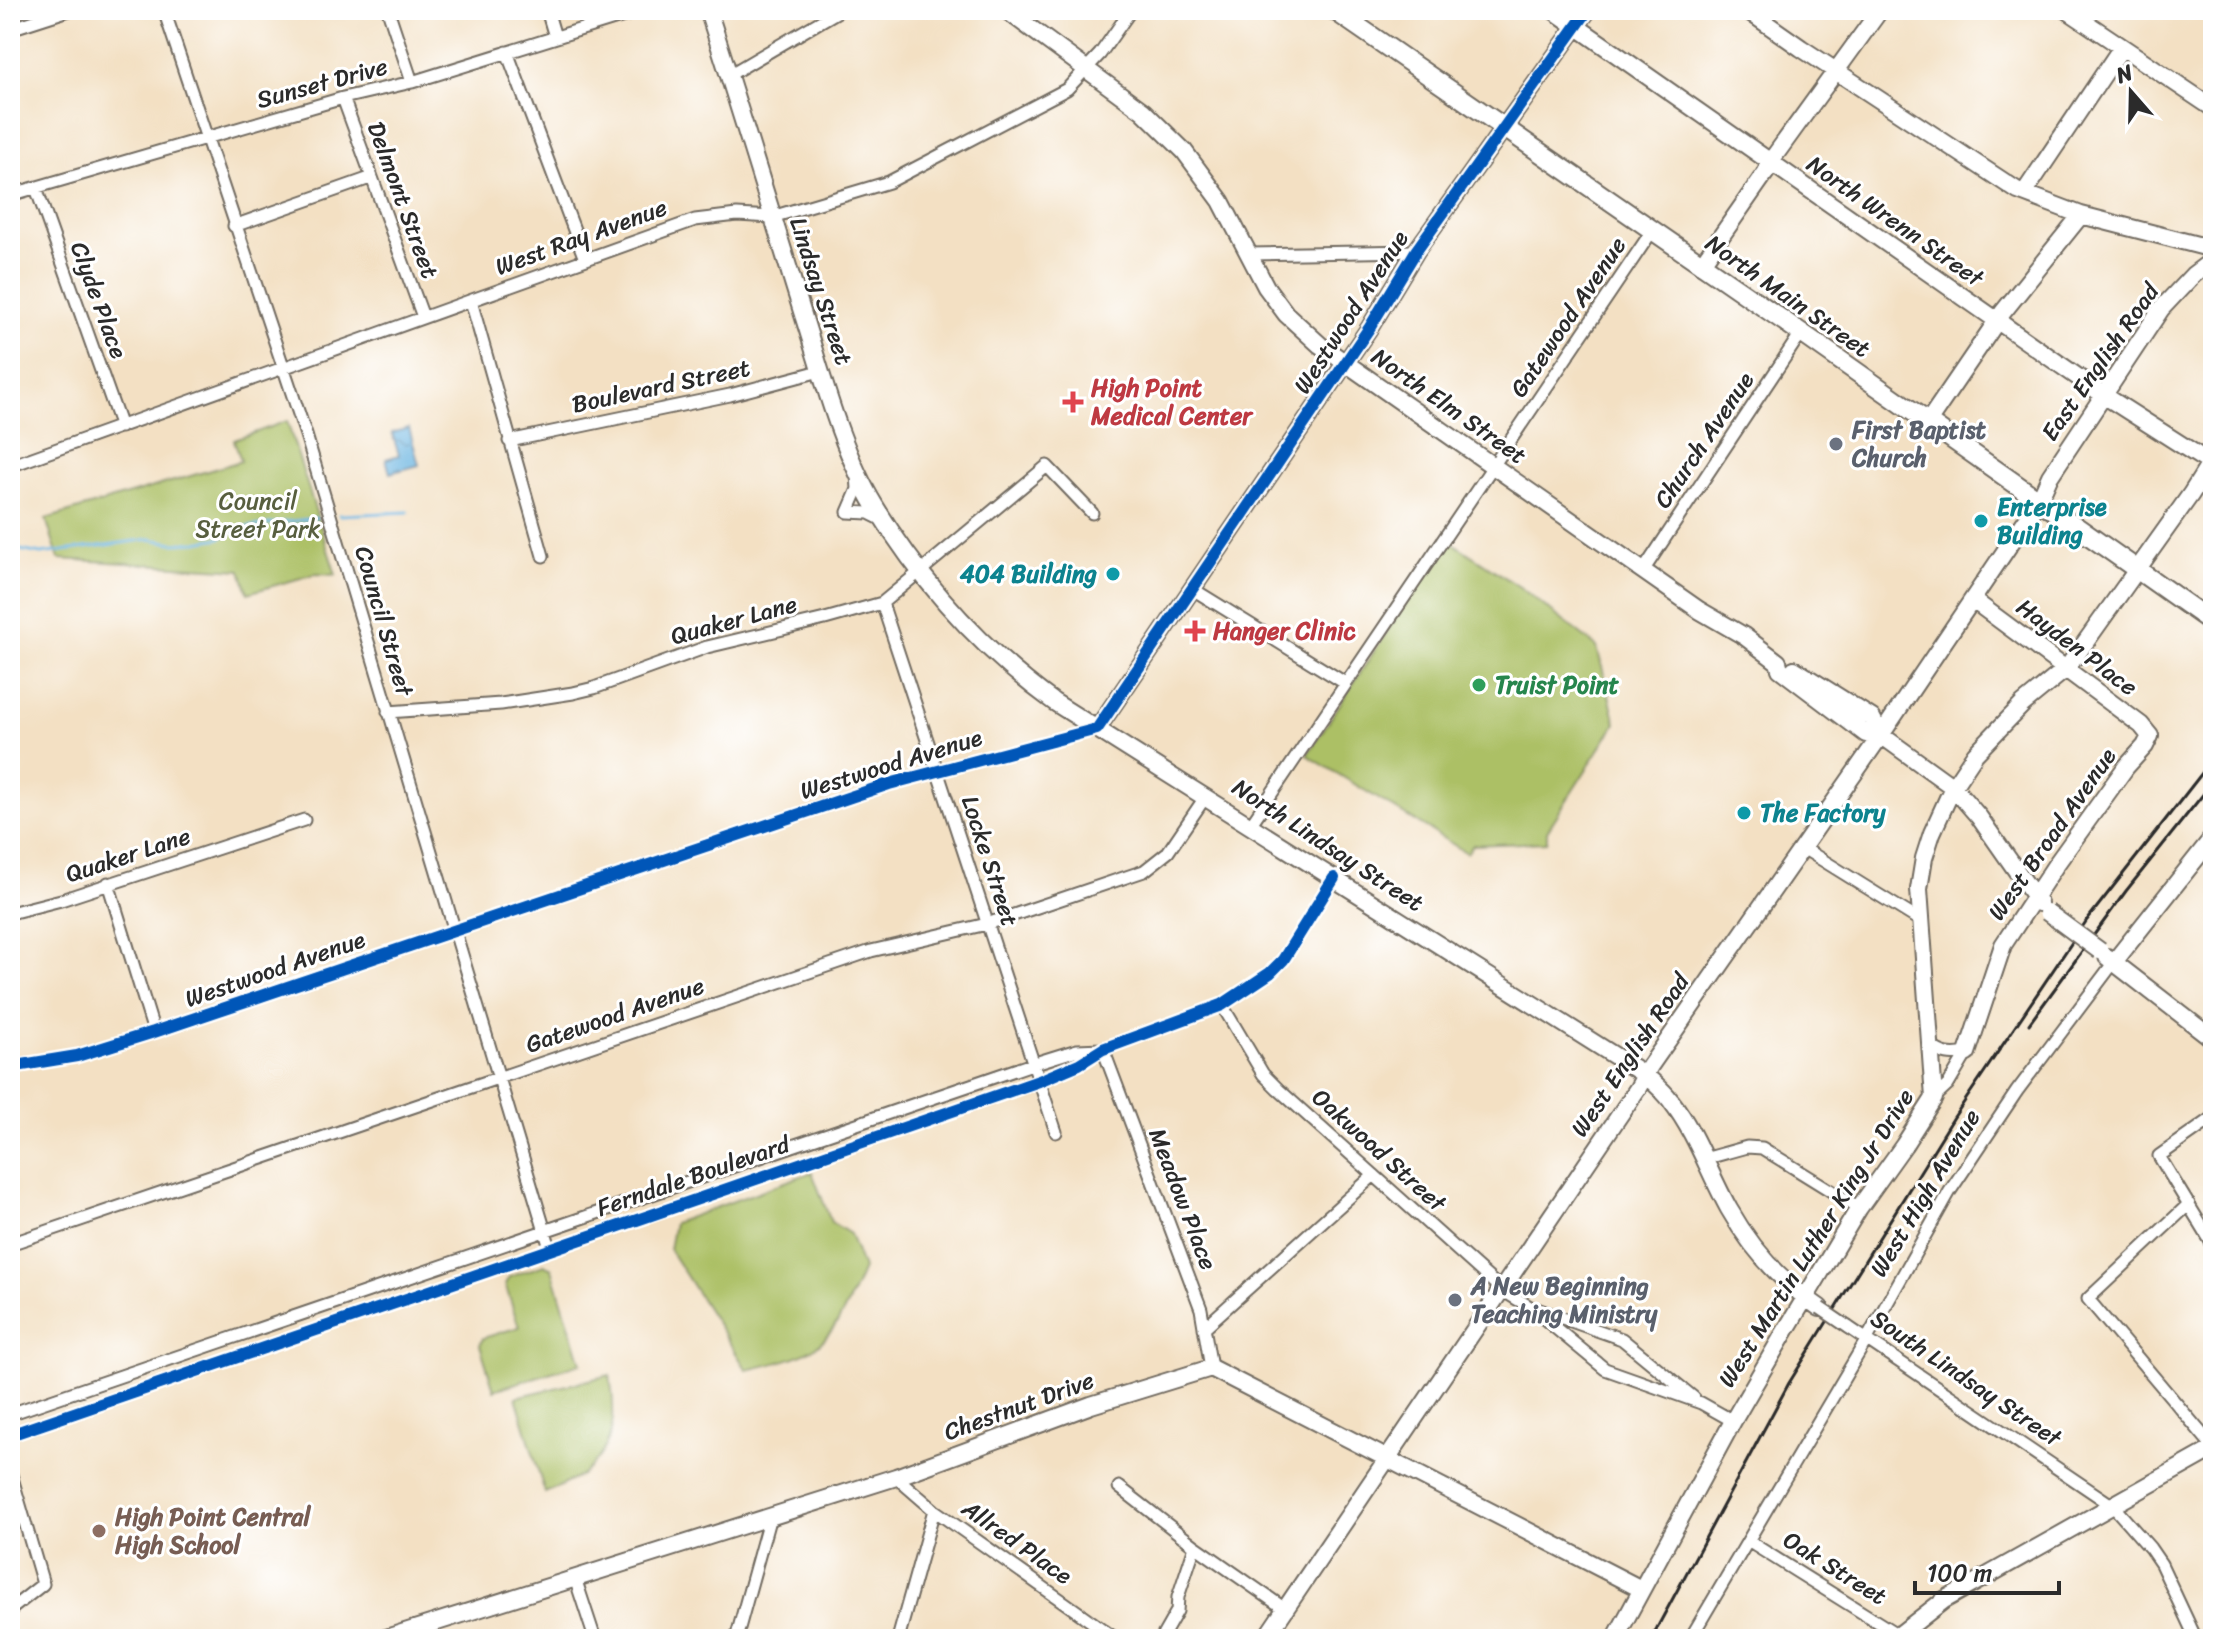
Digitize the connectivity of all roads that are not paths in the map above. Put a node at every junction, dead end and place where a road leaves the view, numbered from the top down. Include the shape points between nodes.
1 (69, 10) edge
2 (164, 10) edge
3 (388, 10) edge
4 (547, 10) edge
5 (643, 10) edge
6 (708, 10) edge
7 (840, 10) edge
8 (1006, 10) edge
9 (1131, 10) edge
10 (1334, 10) edge
11 (1553, 10) edge
12 (1588, 10) edge
13 (1747, 10) edge
14 (1880, 10) edge
15 (2067, 10) edge
16 (1577, 27) junction
17 (10, 29) edge
18 (555, 37) junction
19 (2122, 47) junction
20 (507, 52) junction
21 (1084, 70) junction
22 (1835, 71) junction
23 (729, 75) junction
24 (412, 82) junction
25 (343, 98) junction
26 (2213, 108) edge
27 (1504, 130) junction
28 (205, 137) junction
29 (1770, 162) junction
30 (370, 178) junction
31 (36, 188) junction
32 (2024, 193) junction
33 (10, 195) edge
34 (2081, 215) junction
35 (772, 217) junction
36 (234, 226) junction
37 (1652, 231) junction
38 (2213, 249) edge
39 (1416, 251) junction
40 (1248, 254) junction
41 (585, 259) junction
42 (2213, 260) edge
43 (1701, 265) junction
44 (471, 301) junction
45 (423, 317) junction
46 (1998, 322) junction
47 (1801, 333) junction
48 (1345, 363) junction
49 (283, 368) junction
50 (820, 371) junction
51 (2105, 396) junction
52 (1928, 422) junction
53 (121, 427) junction
54 (509, 441) junction
55 (2212, 463) edge
56 (10, 466) edge
57 (1494, 467) junction
58 (857, 471) junction
59 (2039, 501) junction
60 (1092, 513) dead end
61 (887, 524) junction
62 (543, 556) dead end
63 (2136, 570) junction
64 (1643, 571) junction
65 (921, 572) junction
66 (1191, 588) junction
67 (1973, 600) junction
68 (882, 603) junction
69 (2213, 623) edge
70 (2067, 668) junction
71 (1345, 683) junction
72 (388, 712) junction
73 (1097, 729) junction
74 (1881, 735) junction
75 (2150, 736) joint
76 (938, 771) junction
77 (1953, 787) junction
78 (1206, 796) junction
79 (304, 820) dead end
80 (1251, 824) junction
81 (2213, 837) edge
82 (1803, 848) junction
83 (1334, 878) junction
84 (108, 883) junction
85 (2035, 898) junction
86 (10, 913) edge
87 (1919, 920) junction
88 (987, 924) junction
89 (454, 932) junction
90 (2114, 962) junction
91 (1222, 1005) junction
92 (154, 1032) junction
93 (2213, 1039) edge
94 (1930, 1045) junction
95 (1103, 1049) junction
96 (1967, 1053) junction
97 (1032, 1064) junction
98 (10, 1067) edge
99 (1645, 1075) junction
100 (498, 1079) junction
101 (1039, 1081) junction
102 (1934, 1098) junction
103 (2213, 1118) edge
104 (1056, 1132) dead end
105 (1704, 1159) junction
106 (1374, 1175) junction
107 (2189, 1204) junction
108 (1859, 1208) junction
109 (544, 1230) junction
110 (10, 1244) edge
111 (2213, 1245) edge
112 (550, 1248) junction
113 (1502, 1290) junction
114 (1805, 1298) junction
115 (1530, 1307) junction
116 (1820, 1308) joint
117 (1204, 1328) junction
118 (1867, 1339) junction
119 (1211, 1368) junction
120 (1701, 1403) junction
121 (10, 1414) edge
122 (1733, 1421) junction
123 (10, 1435) edge
124 (2213, 1448) edge
125 (1386, 1460) junction
126 (10, 1471) edge
127 (896, 1477) junction
128 (1119, 1487) dead end
129 (2113, 1506) junction
130 (934, 1510) junction
131 (770, 1516) junction
132 (1748, 1541) junction
133 (1195, 1546) junction
134 (575, 1578) junction
135 (1641, 1589) junction
136 (1285, 1609) junction
137 (10, 1610) edge
138 (1096, 1625) junction
139 (1896, 1637) edge
140 (383, 1639) edge
141 (595, 1639) edge
142 (736, 1639) edge
143 (898, 1639) edge
144 (1088, 1639) edge
145 (1116, 1639) edge
146 (1161, 1639) edge
147 (1265, 1639) edge
148 (1615, 1639) edge
149 (1690, 1639) edge
150 (2196, 1639) edge

1 - 17 street
2 - 28 street, Council Street
3 - 24 street
4 - 18 street
5 - 18 street, Sunset Drive
6 - 23 street, Lindsay Street
7 - 23 street
8 - 21 street, North Elm Street
9 - 21 street, West Ray Avenue
10 - 27 main road, North Main Street
11 - 16 street, North Wrenn Street
12 - 16 street, Westwood Avenue
13 - 22 street
14 - 22 street
15 - 19 street
16 - 27 street, Westwood Avenue
16 - 29 street, North Wrenn Street
18 - 20 street, Sunset Drive
19 - 26 street
19 - 32 street
20 - 24 street, Sunset Drive
20 - 41 street
21 - 35 street, West Ray Avenue via 1067,89 889,182
21 - 40 street, North Elm Street via 1143,111 1184,151 1221,201
22 - 29 street
22 - 32 street
23 - 35 street, Lindsay Street
24 - 25 street, Sunset Drive
25 - 28 street, Sunset Drive
25 - 30 street, Delmont Street
27 - 37 main road, North Main Street
27 - 39 street, Westwood Avenue
28 - 31 street, Sunset Drive
28 - 36 street, Council Street
29 - 43 street
29 - 46 street, North Wrenn Street
30 - 36 street
30 - 45 street, Delmont Street
31 - 33 street, Sunset Drive
31 - 53 street, Clyde Place
32 - 34 street
34 - 38 street
34 - 46 street
35 - 41 street, West Ray Avenue via 695,220
35 - 50 street, Lindsay Street
36 - 49 street, Council Street
37 - 43 main road, North Main Street
37 - 57 street, Gatewood Avenue
39 - 40 street
39 - 48 street, Westwood Avenue
40 - 48 street, North Elm Street via 1286,314
41 - 44 street, West Ray Avenue
42 - 51 street, East English Road via 2169,300
43 - 47 main road, North Main Street
44 - 45 street, West Ray Avenue
44 - 54 street
45 - 49 street, West Ray Avenue
46 - 51 street, North Wrenn Street
46 - 52 street
47 - 52 main road, North Main Street
47 - 64 street, Church Avenue
48 - 57 street, North Elm Street
48 - 66 street, Westwood Avenue
49 - 53 street, West Ray Avenue
49 - 72 street, Council Street
50 - 54 street, Boulevard Street
50 - 58 street, Lindsay Street
51 - 55 street, North Wrenn Street
51 - 59 street, East English Road
52 - 59 main road, North Main Street
53 - 56 street, West Ray Avenue
54 - 62 street
55 - 63 street, West Martin Luther King Jr Drive
57 - 64 street, North Elm Street
57 - 71 street, Gatewood Avenue
58 - 61 street, Lindsay Street
58 - 61 street via 858,489 848,512 869,513
59 - 63 main road, North Main Street
59 - 67 street, West English Road
60 - 65 street, Quaker Lane via 1047,466
61 - 65 street, Lindsay Street
63 - 69 main road, North Main Street
63 - 70 street, West Martin Luther King Jr Drive
64 - 74 street, North Elm Street via 1744,636 1866,734
65 - 68 street, Quaker Lane
65 - 73 street, North Lindsay Street via 1006,665
66 - 71 street
66 - 73 street, Westwood Avenue
67 - 70 street, Hayden Place
67 - 74 street, West English Road
68 - 72 street, Quaker Lane via 707,647 573,693
68 - 76 street, Locke Street
70 - 75 street, Hayden Place
70 - 77 street, West Martin Luther King Jr Drive via 1998,728
71 - 80 street, Gatewood Avenue
72 - 89 street, Council Street
73 - 76 street, Westwood Avenue
73 - 78 street, North Lindsay Street
74 - 77 street, North Elm Street
74 - 82 street, West English Road
75 - 85 street, West Broad Avenue
76 - 88 street, Locke Street
76 - 89 street, Westwood Avenue
77 - 85 street, North Elm Street
77 - 87 street, West Martin Luther King Jr Drive via 1924,858
78 - 80 street, North Lindsay Street
78 - 88 street, Gatewood Avenue via 1168,852 1150,868
79 - 84 street, Quaker Lane
80 - 83 street, North Lindsay Street
81 - 90 street, West High Avenue
82 - 87 street
82 - 99 street, West English Road
83 - 91 street, Ferndale Boulevard via 1283,960
83 - 99 street, North Lindsay Street
84 - 86 street, Quaker Lane
84 - 92 street
85 - 90 street, North Elm Street, bridge
85 - 96 street, West Broad Avenue via 2003,945
87 - 94 street, West Martin Luther King Jr Drive
88 - 97 street, Locke Street
88 - 100 street, Gatewood Avenue via 871,951
89 - 92 street, Westwood Avenue
89 - 100 street, Council Street
90 - 93 street, North Elm Street
90 - 118 street, West High Avenue via 1958,1178
91 - 95 street, Ferndale Boulevard
91 - 106 street, Oakwood Street via 1263,1074
92 - 98 street, Westwood Avenue via 77,1056
94 - 96 street via 1940,1053
94 - 102 street, West Martin Luther King Jr Drive
95 - 97 street, Ferndale Boulevard via 1077,1050
95 - 101 street, Ferndale Boulevard
95 - 117 street, Meadow Place
96 - 102 street, West Broad Avenue
97 - 101 street, Locke Street
97 - 109 street, Ferndale Boulevard
99 - 105 street, North Lindsay Street via 1670,1098
99 - 113 street, West English Road
100 - 109 street, Council Street
100 - 110 street, Gatewood Avenue
101 - 104 street, Locke Street
101 - 112 street, Ferndale Boulevard
102 - 108 street, West Martin Luther King Jr Drive
103 - 107 street via 2159,1156
105 - 108 street via 1762,1148
105 - 114 street, South Lindsay Street via 1747,1236
106 - 113 street, Oakwood Street
106 - 117 street
107 - 111 street
107 - 124 street via 2088,1299
108 - 114 street, West Martin Luther King Jr Drive
109 - 112 street, Council Street
109 - 121 street, Ferndale Boulevard
112 - 123 street, Ferndale Boulevard
113 - 115 street, Oakwood Street
113 - 125 street, West English Road
114 - 116 street, South Lindsay Street
114 - 122 street, West Martin Luther King Jr Drive
115 - 120 street, Oakwood Street via 1622,1339
115 - 120 street, Oakwood Street via 1605,1369
116 - 118 street, South Lindsay Street, bridge
117 - 119 street, Meadow Place
118 - 129 street, South Lindsay Street
118 - 132 street, West High Avenue
119 - 125 street
119 - 127 street, Chestnut Drive via 1091,1405
120 - 122 street, Oakwood Street
122 - 135 street, West Martin Luther King Jr Drive
124 - 129 street
125 - 135 street
125 - 136 street, West English Road
126 - 137 street via 43,1584
127 - 130 street, Allred Place
127 - 131 street, Chestnut Drive
128 - 133 street
129 - 139 street via 1944,1600
129 - 150 street, South Lindsay Street via 2161,1564
130 - 138 street, Allred Place
130 - 143 street
131 - 134 street, Chestnut Drive
131 - 142 street
132 - 139 street, Oak Street
132 - 149 street, West High Avenue
133 - 136 street
133 - 146 street via 1177,1611
134 - 140 street, Chestnut Drive
134 - 141 street
135 - 148 street, West Martin Luther King Jr Drive
136 - 147 street, West English Road
138 - 144 street
138 - 145 street, Allred Place

